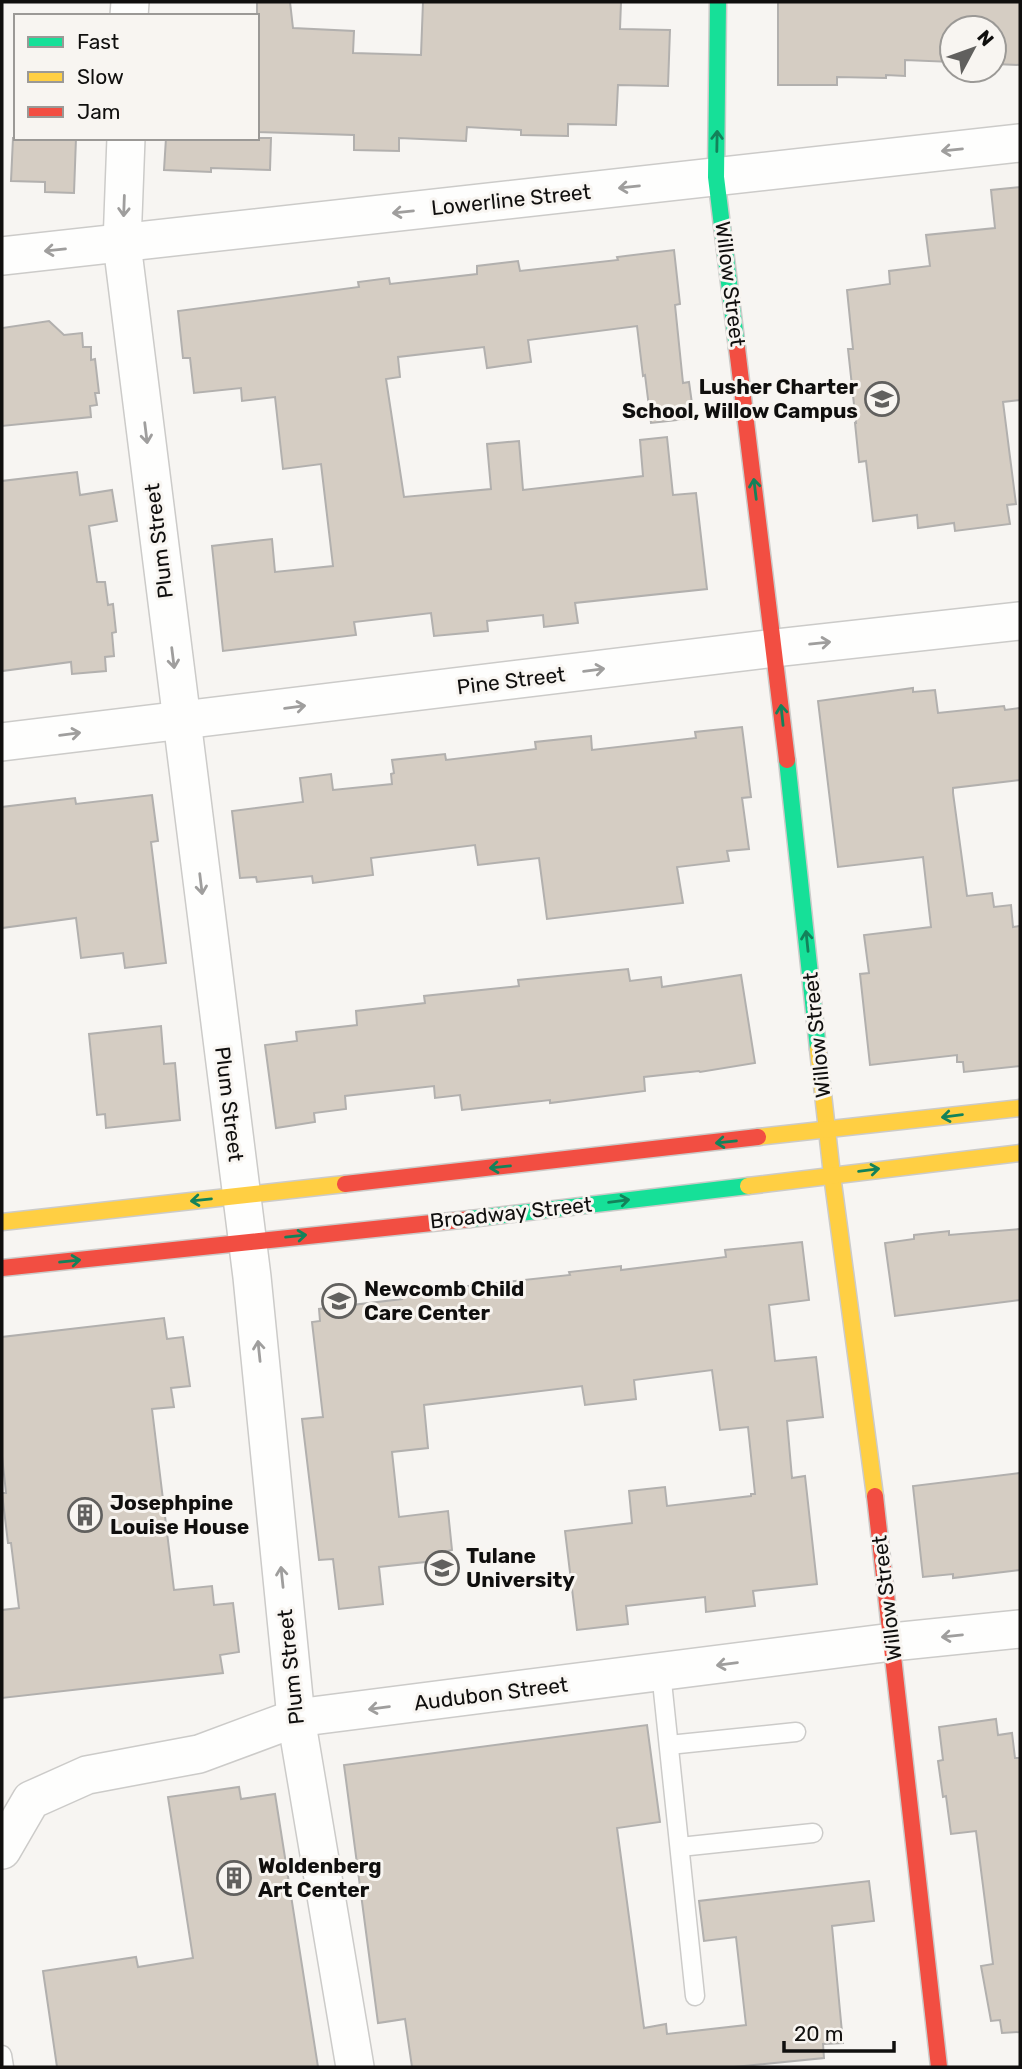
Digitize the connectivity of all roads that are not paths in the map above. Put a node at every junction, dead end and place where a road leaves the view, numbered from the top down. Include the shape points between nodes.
1 (718, 2) edge
2 (126, 140) edge
3 (1020, 143) edge
4 (716, 177) junction
5 (122, 244) junction
6 (2, 256) edge
7 (1020, 621) edge
8 (775, 648) junction
9 (181, 722) junction
10 (2, 742) edge
11 (1020, 1108) edge
12 (827, 1130) junction
13 (1020, 1153) edge
14 (832, 1175) junction
15 (241, 1196) junction
16 (2, 1222) edge
17 (246, 1241) junction
18 (2, 1268) edge
19 (1020, 1629) edge
20 (892, 1642) junction
21 (661, 1672) junction
22 (296, 1718) junction
23 (796, 1732) dead end
24 (669, 1745) junction
25 (813, 1833) dead end
26 (680, 1847) junction
27 (2, 1850) edge
28 (695, 1996) dead end
29 (2, 2055) edge
30 (4, 2067) edge
31 (355, 2067) edge
32 (939, 2067) edge

4 -> 1 street, Willow Street
2 -> 5 street, Plum Street
3 -> 4 street, Lowerline Street
4 -> 5 street, Lowerline Street
8 -> 4 street, Willow Street
5 -> 6 street, Lowerline Street
5 -> 9 street, Plum Street
8 -> 7 street, Pine Street
9 -> 8 street, Pine Street
12 -> 8 street, Willow Street
10 -> 9 street, Pine Street
9 -> 15 street, Plum Street
11 -> 12 street
12 - 14 street, Willow Street
12 -> 15 street
14 -> 13 street, Broadway Street
17 -> 14 street, Broadway Street
14 - 20 street, Willow Street
15 -> 16 street
15 - 17 street, Plum Street
18 -> 17 street, Broadway Street
22 -> 17 street, Plum Street
19 -> 20 street, Audubon Street
20 -> 21 street, Audubon Street
20 - 32 street, Willow Street
21 -> 22 street, Audubon Street
21 - 24 lane
22 - 27 street, Audubon Street via 198,1754 87,1775 31,1800
22 - 31 street, Plum Street
23 - 24 lane
24 - 26 lane
25 - 26 lane
26 - 28 lane
29 - 30 lane

